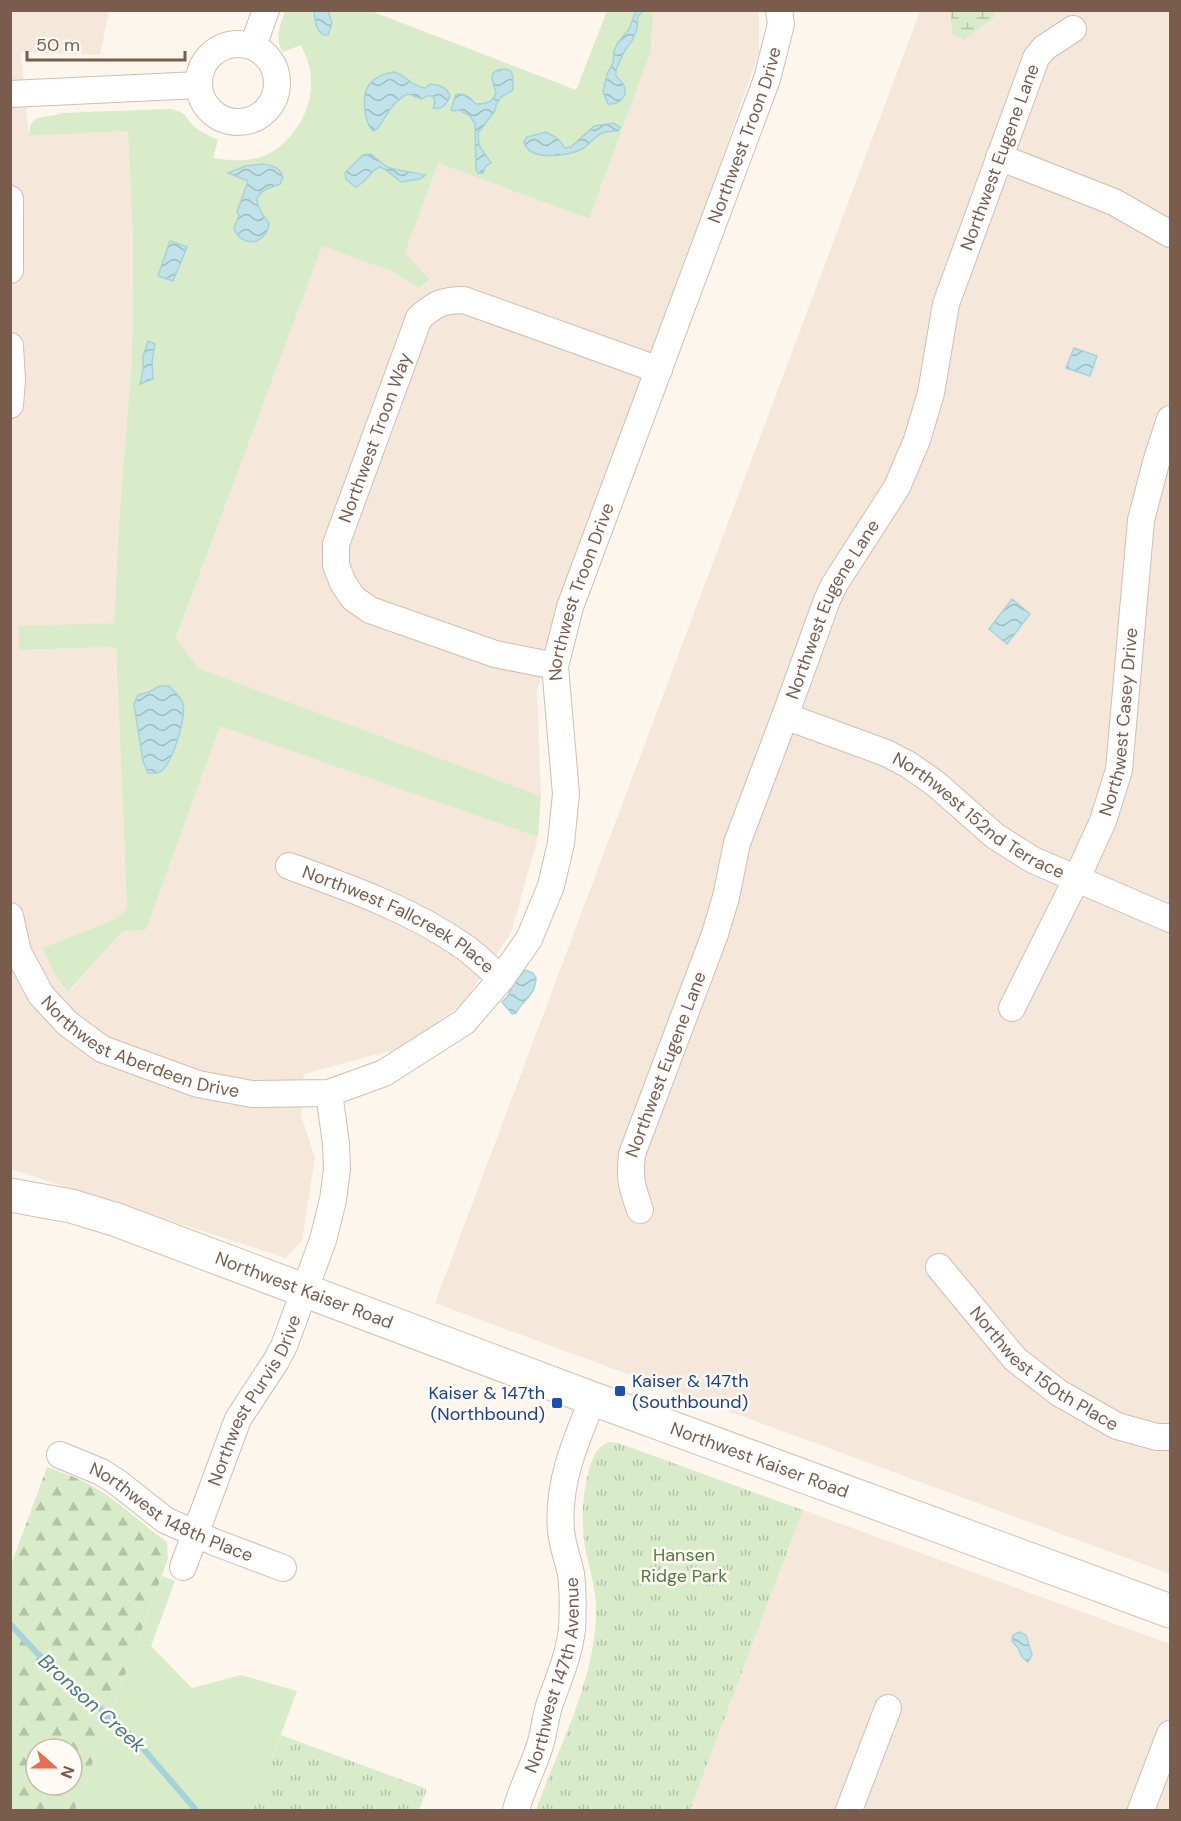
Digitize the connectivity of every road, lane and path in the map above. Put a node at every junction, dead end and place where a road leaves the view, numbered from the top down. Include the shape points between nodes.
1 (266, 10) edge
2 (779, 10) edge
3 (1073, 29) dead end
4 (253, 46) junction
5 (199, 85) junction
6 (10, 94) edge
7 (999, 157) junction
8 (10, 199) edge
9 (1170, 234) edge
10 (10, 270) edge
11 (10, 346) edge
12 (660, 370) junction
13 (10, 405) edge
14 (1170, 419) edge
15 (555, 666) junction
16 (785, 716) junction
17 (289, 866) dead end
18 (1077, 878) junction
19 (10, 916) edge
20 (1170, 919) edge
21 (501, 979) junction
22 (1012, 1008) dead end
23 (328, 1093) junction
24 (10, 1195) edge
25 (640, 1210) dead end
26 (939, 1267) dead end
27 (304, 1291) junction
28 (593, 1399) junction
29 (1170, 1437) edge
30 (60, 1455) dead end
31 (196, 1533) junction
32 (183, 1567) dead end
33 (283, 1568) dead end
34 (1170, 1611) edge
35 (888, 1708) dead end
36 (1170, 1734) edge
37 (516, 1810) edge
38 (849, 1810) edge
39 (1141, 1810) edge

1 - 4 street
2 - 12 street, Northwest Troon Drive via 781,24 767,79
3 - 7 street, Northwest Eugene Lane via 1036,58
4 - 5 street via 222,46 201,69
4 - 5 street via 274,66 278,81 267,109 255,118 241,122 226,120 212,112 202,100
5 - 6 street
7 - 9 street via 1114,202
7 - 16 street, Northwest Eugene Lane via 946,304 931,393 917,440 897,487 826,600
8 - 10 street
11 - 13 street
12 - 15 street, Northwest Troon Drive via 570,607
12 - 15 street, Northwest Troon Way via 464,300 447,300 433,306 419,318 336,544 336,565 343,583 353,598 370,610 495,654
14 - 18 street, Northwest Casey Drive via 1141,520 1119,770 1103,821
15 - 21 street, Northwest Troon Drive via 566,794 561,843 551,886 529,939
16 - 18 street, Northwest 152nd Terrace via 909,765 995,836 1033,860
16 - 25 street, Northwest Eugene Lane via 737,843 715,934 632,1154 631,1185
17 - 21 street, Northwest Fallcreek Place via 407,913 468,950
18 - 20 street, Northwest 152nd Terrace
18 - 22 street, Northwest Casey Drive
19 - 23 street, Northwest Aberdeen Drive via 18,952 41,995 67,1023 102,1049 198,1084 252,1094
21 - 23 street, Northwest Troon Drive via 464,1022 426,1048 384,1073
23 - 27 street, Northwest Purvis Drive via 336,1144 335,1190 323,1240
24 - 27 main road, Northwest Kaiser Road via 71,1206 117,1220
26 - 29 street, Northwest 150th Place via 1015,1359 1059,1393 1117,1426
27 - 28 main road, Northwest Kaiser Road
27 - 31 street, Northwest Purvis Drive via 284,1346 238,1419
28 - 34 main road, Northwest Kaiser Road
28 - 37 street, Northwest 147th Avenue via 569,1461 561,1506 561,1530 572,1591 569,1646
30 - 31 street, Northwest 148th Place via 101,1472 159,1517
31 - 32 street, Northwest Purvis Drive
31 - 33 street, Northwest 148th Place
35 - 38 street
36 - 39 street

